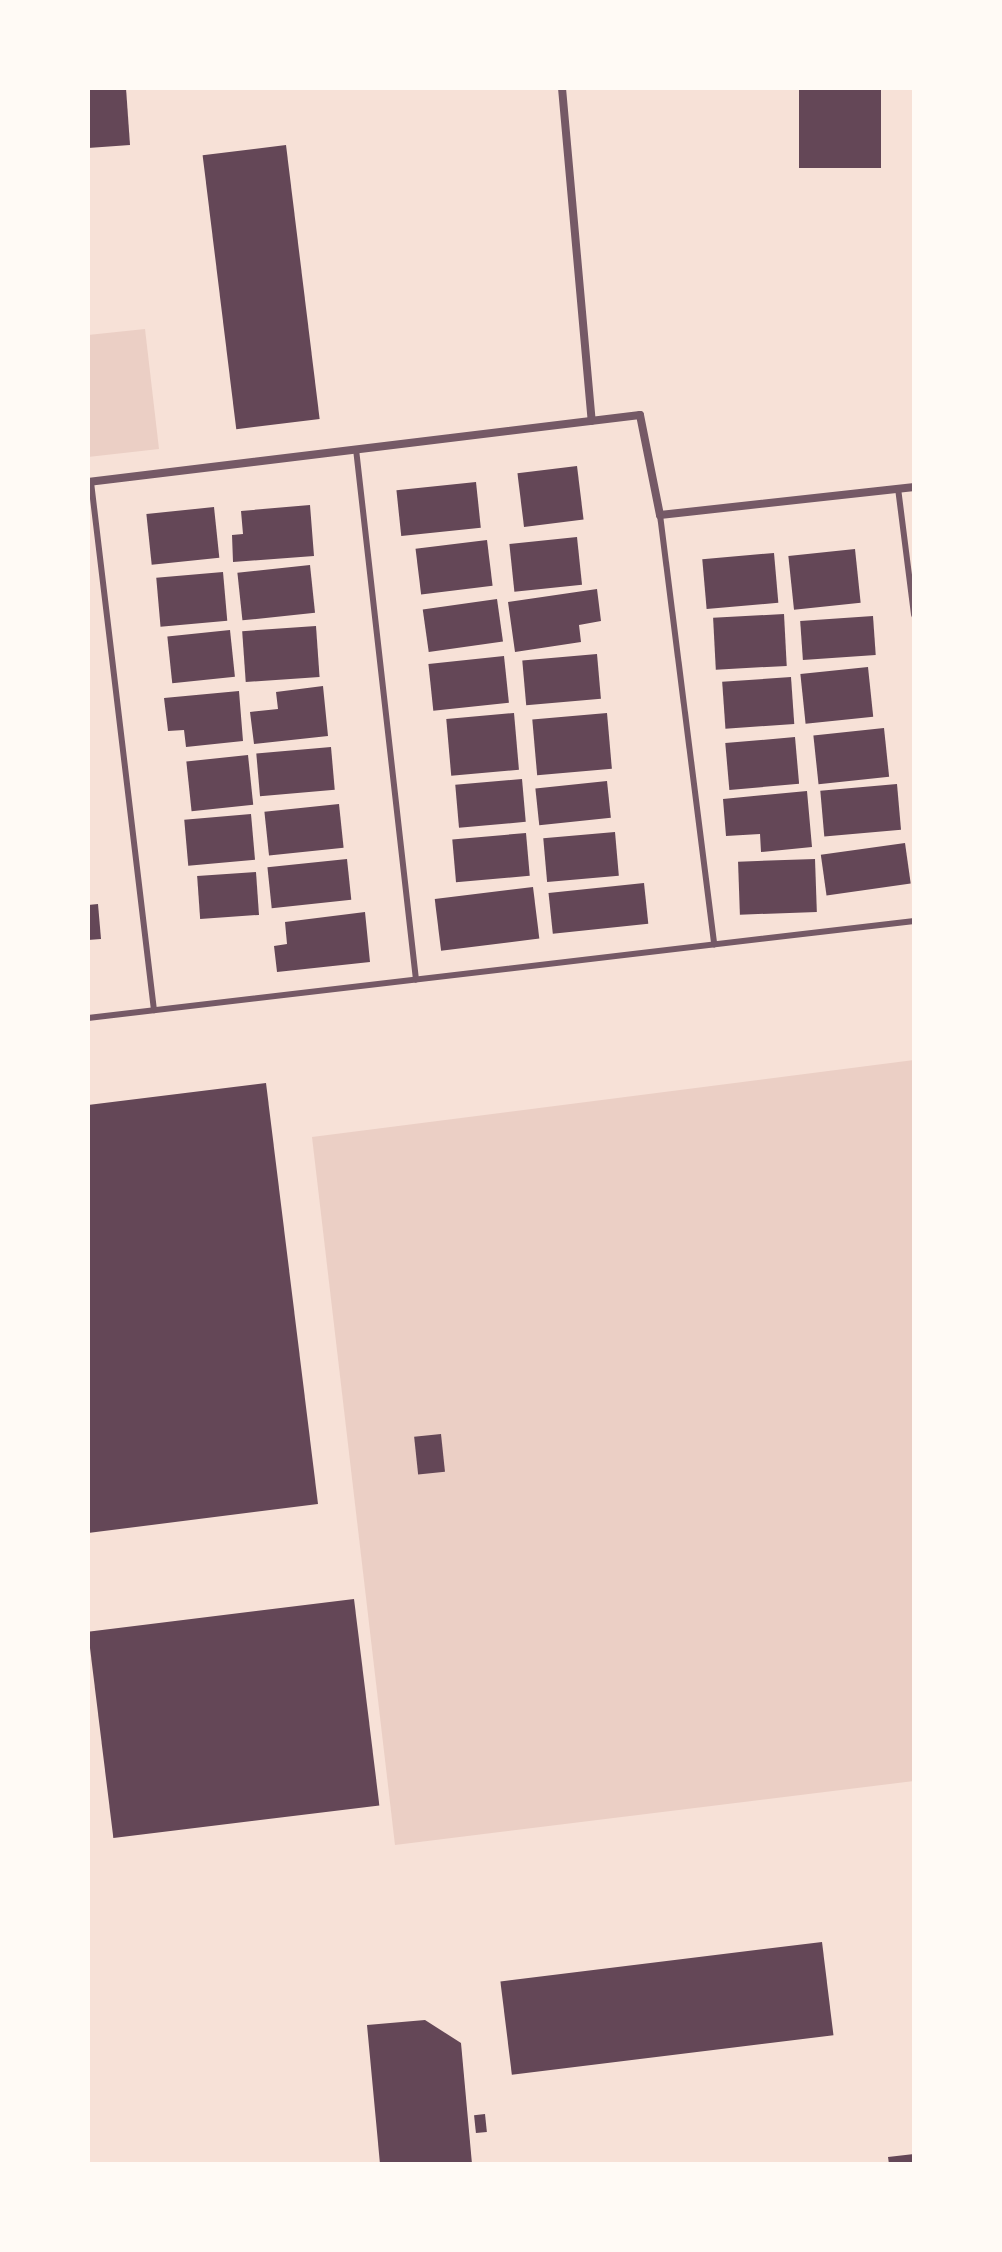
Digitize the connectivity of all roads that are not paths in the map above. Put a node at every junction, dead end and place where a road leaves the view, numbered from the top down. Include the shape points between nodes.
1 (562, 88) edge
2 (592, 421) junction
3 (356, 449) junction
4 (89, 482) edge
5 (914, 487) edge
6 (898, 488) junction
7 (660, 515) junction
8 (914, 615) edge
9 (914, 921) edge
10 (714, 945) junction
11 (416, 980) junction
12 (154, 1010) junction
13 (88, 1018) edge

1 - 2 street
2 - 3 street
2 - 7 street via 640,415
3 - 4 street
3 - 11 lane
4 - 12 lane
5 - 6 street
6 - 7 street
6 - 8 lane
7 - 10 lane
9 - 10 lane
10 - 11 lane
11 - 12 lane
12 - 13 lane

